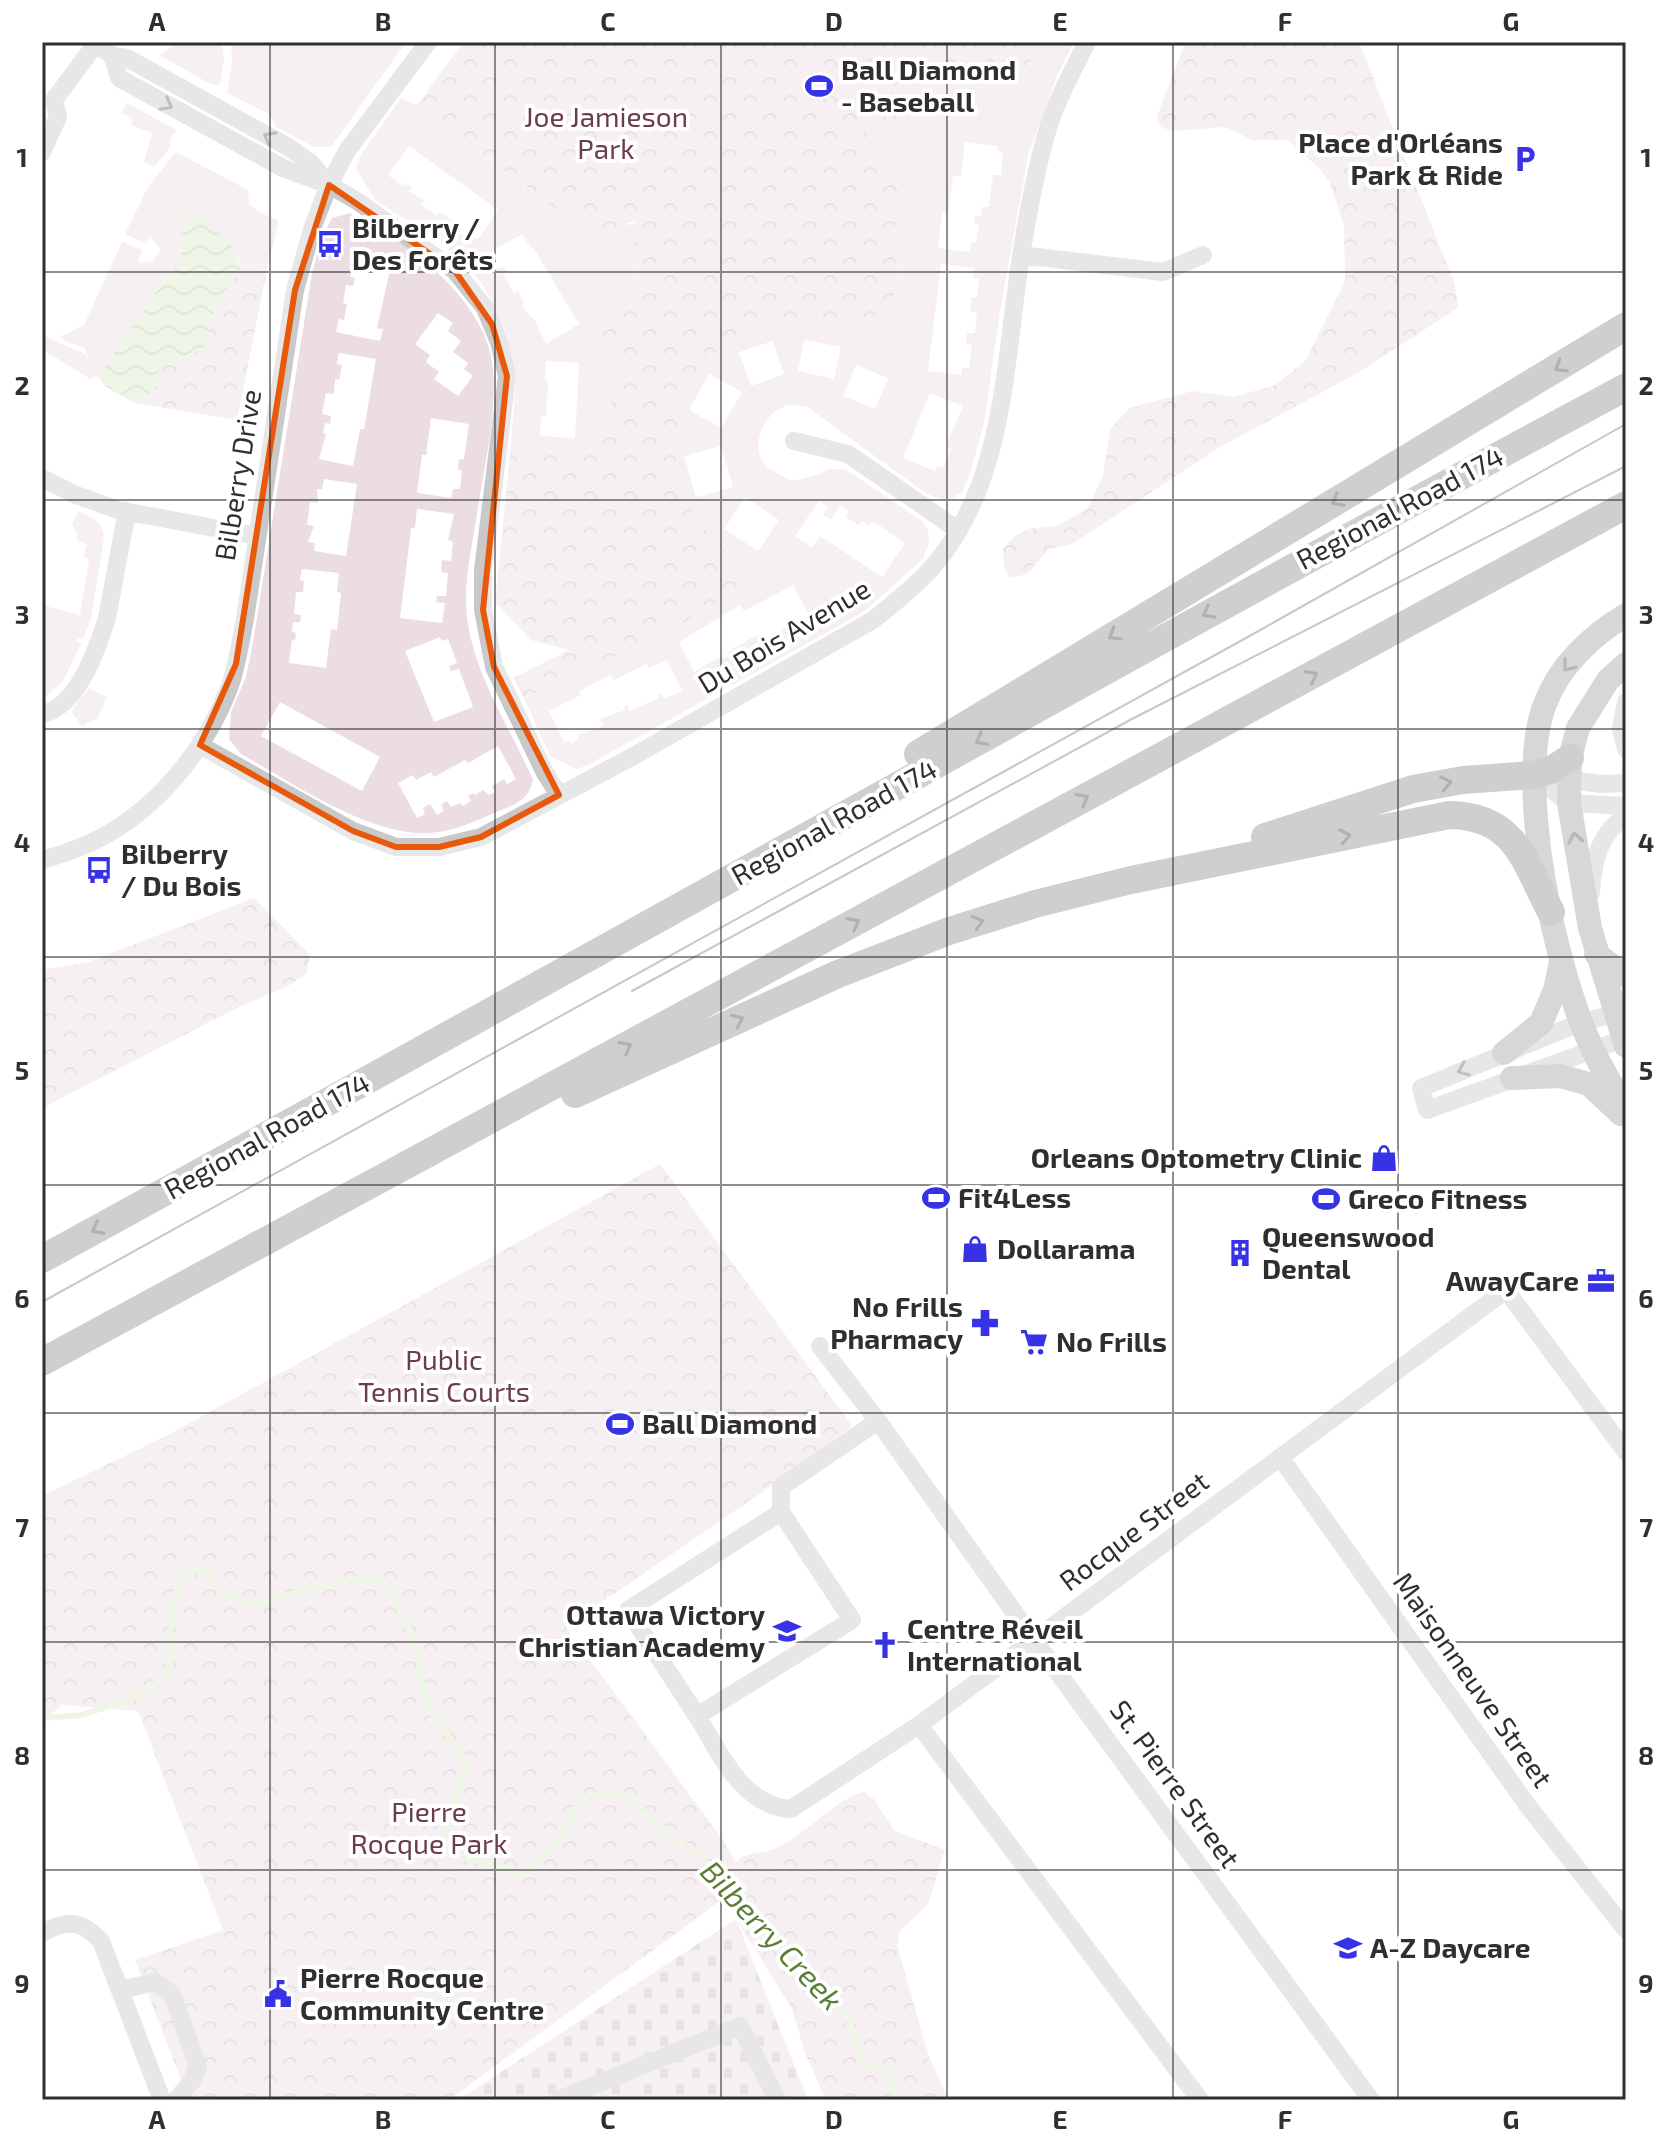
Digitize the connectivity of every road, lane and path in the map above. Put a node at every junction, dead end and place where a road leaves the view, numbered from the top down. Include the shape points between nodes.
1 (428, 42) edge
2 (1087, 42) edge
3 (94, 44) edge
4 (48, 101) edge
5 (42, 152) edge
6 (329, 185) junction
7 (1021, 255) junction
8 (1203, 255) dead end
9 (1626, 326) edge
10 (1626, 375) edge
11 (1626, 387) edge
12 (794, 441) dead end
13 (42, 478) edge
14 (1626, 505) edge
15 (127, 511) junction
16 (958, 530) junction
17 (257, 536) junction
18 (1276, 575) junction
19 (1626, 615) edge
20 (1626, 664) edge
21 (1626, 702) edge
22 (42, 714) edge
23 (200, 745) junction
24 (1626, 749) edge
25 (1533, 775) junction
26 (1569, 780) junction
27 (1626, 783) edge
28 (559, 795) junction
29 (1626, 806) edge
30 (1626, 816) edge
31 (42, 860) edge
32 (1131, 880) junction
33 (1551, 912) junction
34 (1590, 928) junction
35 (1596, 954) junction
36 (1561, 959) junction
37 (1626, 976) edge
38 (1620, 1014) edge
39 (1582, 1022) junction
40 (1625, 1041) edge
41 (1592, 1049) junction
42 (1504, 1053) junction
43 (405, 1061) junction
44 (1512, 1078) junction
45 (1626, 1109) edge
46 (1626, 1119) edge
47 (42, 1259) edge
48 (89, 1337) junction
49 (820, 1346) dead end
50 (42, 1362) edge
51 (878, 1421) junction
52 (1626, 1452) edge
53 (1280, 1457) junction
54 (781, 1512) junction
55 (1034, 1640) junction
56 (697, 1716) junction
57 (919, 1725) junction
58 (1626, 1930) edge
59 (42, 1933) edge
60 (120, 1990) junction
61 (162, 2100) edge
62 (176, 2100) edge
63 (558, 2100) edge
64 (777, 2100) edge
65 (1200, 2100) edge
66 (1371, 2100) edge

1 - 6 street, Bilberry Drive via 347,151
2 - 7 street, Du Bois Avenue via 1049,124
3 - 4 street
3 - 6 street via 290,148
4 - 5 street via 58,117
6 - 17 street, Bilberry Drive via 295,290
6 - 28 street via 455,271 492,324 507,376 483,570 483,610 494,667
7 - 8 street via 1163,272
7 - 16 street, Du Bois Avenue via 996,430 976,495
9 -> 43 highway
10 - 18 highway via 1379,510
11 - 18 highway, Regional Road 174
12 - 16 street via 848,454
13 - 15 street via 95,503
48 -> 14 highway
15 - 17 street
15 - 22 street via 101,634 75,692
16 - 28 street, Du Bois Avenue via 930,570 873,620
17 - 23 street, Bilberry Drive via 236,664
18 -> 43 highway, Regional Road 174
19 -> 25 main road via 1595,637 1557,679 1538,728
20 - 26 main road via 1608,680 1578,728
21 - 24 street via 1621,729
23 - 28 street, Du Bois Avenue via 353,831 396,847 439,847 481,837
23 - 31 street, Bilberry Drive via 158,795 116,829
25 - 26 highway via 1551,770
32 -> 25 highway via 1413,789
25 - 33 main road via 1535,821
26 - 27 street
26 - 29 street
34 -> 26 main road
30 - 34 street via 1609,828 1595,858
32 -> 33 highway via 1465,815 1499,826 1518,847
48 -> 32 highway via 438,1155 838,974 949,931
33 - 36 main road
34 - 35 main road
35 - 37 main road
35 - 38 main road
36 - 39 main road
36 - 42 main road via 1541,1023
38 - 39 street
38 - 40 main road
39 - 41 main road
39 - 42 street
40 - 41 street
41 - 44 street
41 - 45 main road
42 -> 44 street via 1421,1088 1427,1110
43 -> 47 highway, Regional Road 174
44 - 46 main road via 1560,1076 1589,1084
48 - 50 highway
49 - 51 street, St. Pierre Street
51 - 54 street via 781,1487
51 - 55 street, St. Pierre Street
52 - 53 street, Rocque Street via 1506,1290
53 - 55 street, Rocque Street
53 - 58 street, Maisonneuve Street via 1528,1806
54 - 56 street via 628,1610
54 - 56 street via 852,1620
55 - 57 street, Rocque Street
55 - 66 street, St. Pierre Street
56 - 57 street, Rocque Street via 740,1785 776,1808 791,1809
57 - 65 street
59 - 60 street via 71,1923 88,1928 101,1941
60 - 61 street
60 - 62 street via 155,1982 172,1994 198,2066
63 - 64 street via 740,2026

